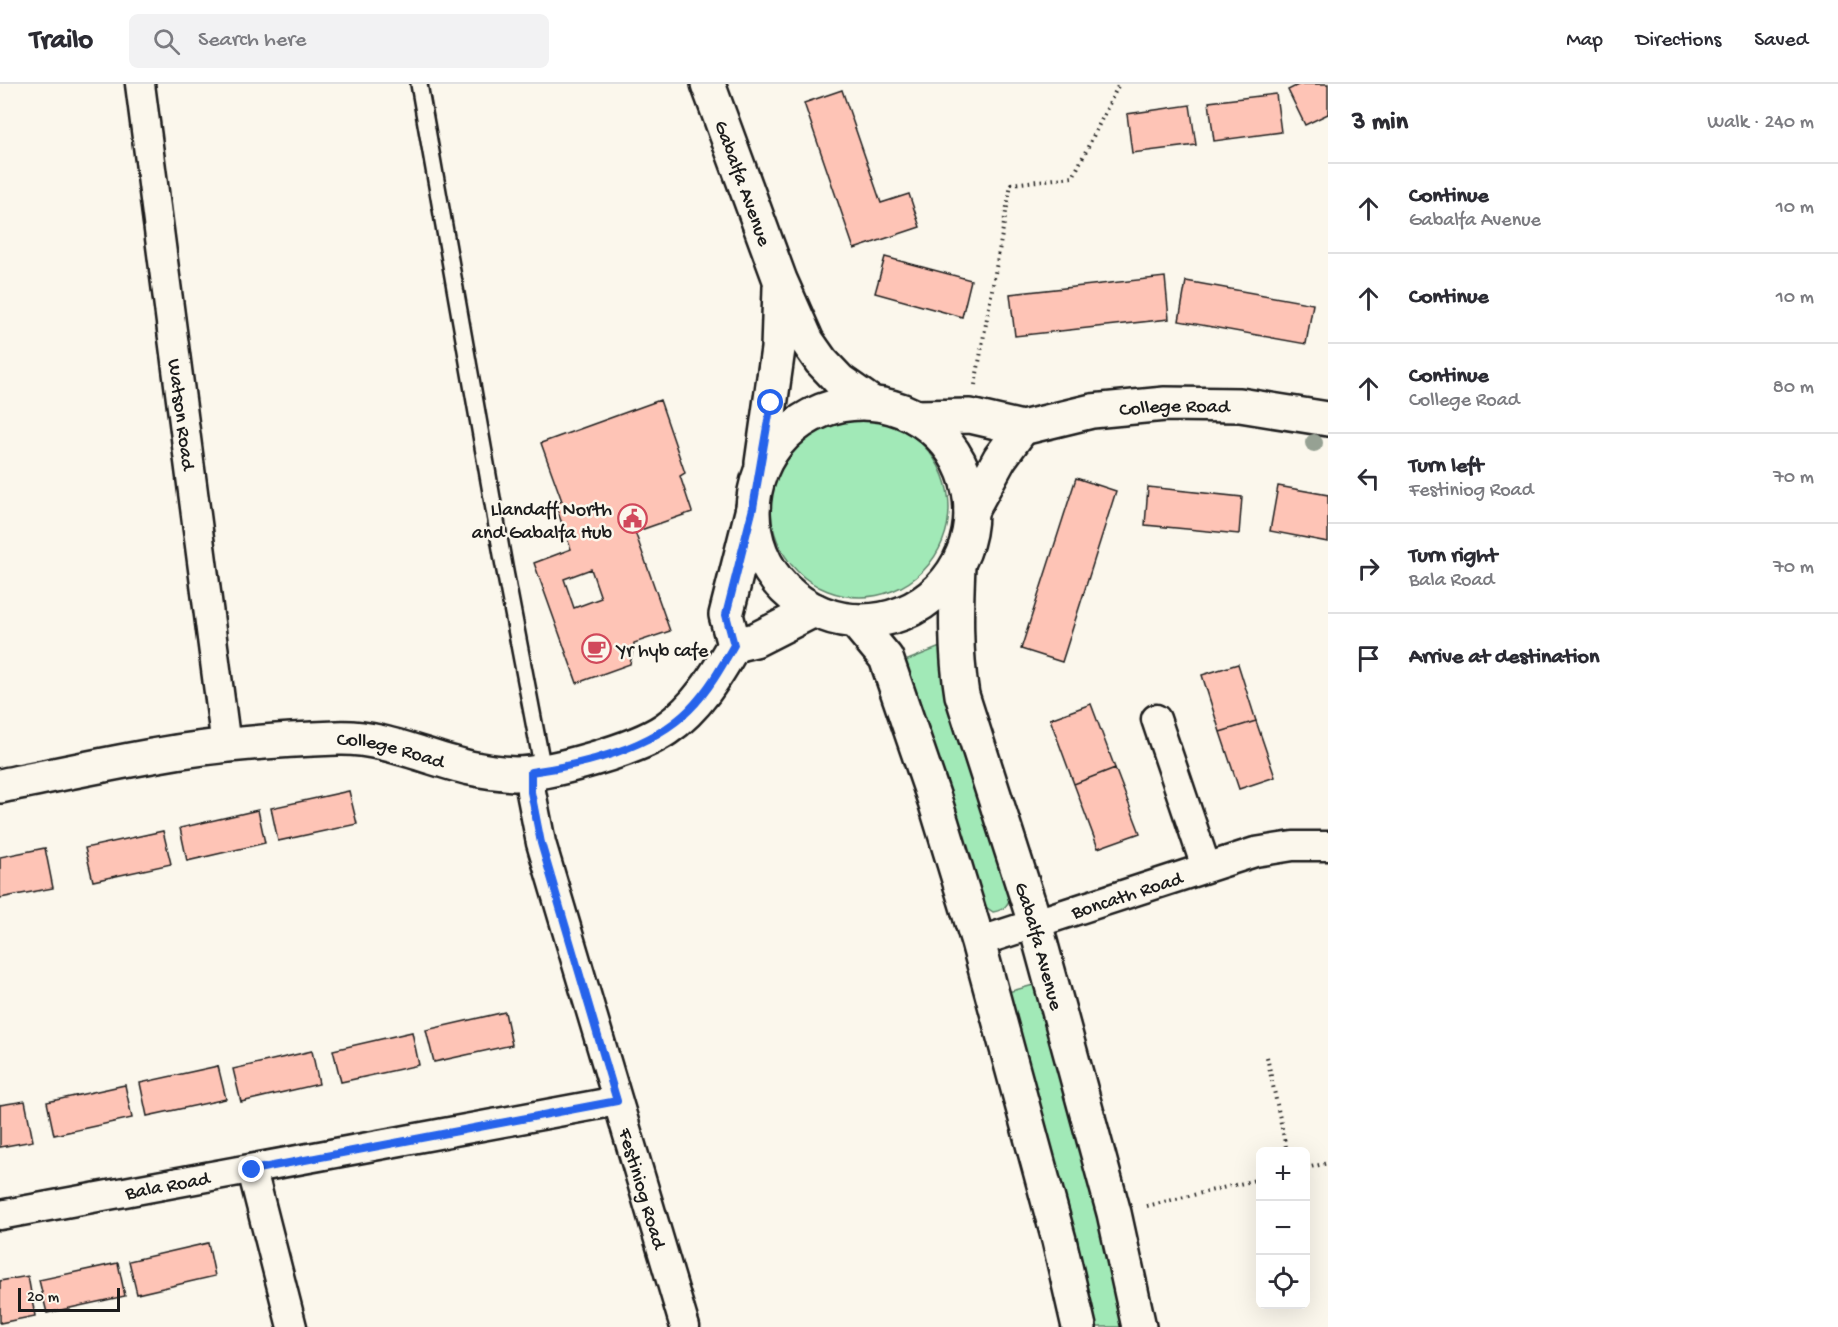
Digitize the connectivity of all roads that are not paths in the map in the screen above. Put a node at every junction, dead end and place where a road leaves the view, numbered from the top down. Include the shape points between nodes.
1 (141, 84) edge
2 (419, 84) edge
3 (708, 84) edge
4 (780, 280) junction
5 (870, 402) junction
6 (916, 417) junction
7 (1328, 418) edge
8 (1022, 428) junction
9 (760, 472) junction
10 (753, 508) junction
11 (971, 511) junction
12 (958, 565) junction
13 (814, 610) junction
14 (855, 621) junction
15 (734, 645) junction
16 (1156, 719) dead end
17 (226, 746) junction
18 (537, 771) junction
19 (0, 786) edge
20 (1328, 846) edge
21 (1206, 867) junction
22 (1035, 923) junction
23 (978, 942) junction
24 (617, 1101) junction
25 (252, 1170) junction
26 (0, 1215) edge
27 (292, 1327) edge
28 (685, 1327) edge
29 (1079, 1327) edge
30 (1139, 1327) edge

1 - 17 street, Watson Road
2 - 18 lane
3 - 4 street, Gabalfa Avenue
4 - 5 street, Gabalfa Avenue via 807,341 821,361 840,381
4 - 9 street, Gabalfa Avenue via 778,349
5 - 6 street
5 - 9 street via 842,404 807,417 779,440
6 - 8 street, College Road via 970,416
6 - 11 street via 943,438 965,473
7 - 8 street, College Road via 1240,405 1165,404 1092,411
8 - 11 street via 1000,458
9 - 10 street, Gabalfa Avenue
10 - 13 street via 756,539 768,568 788,592
10 - 15 street via 726,615
11 - 12 street via 969,539
12 - 14 street via 939,590 915,608 886,619
12 - 22 street, Gabalfa Avenue via 956,617 962,695
13 - 14 street
13 - 15 street via 755,640
14 - 23 street via 885,658 935,801
15 - 18 street, College Road via 703,694 667,729 621,750
16 - 21 street, Boncath Road
17 - 18 street, College Road via 339,737 361,739 469,768 516,774
17 - 19 street, College Road via 152,755
18 - 24 street, Festiniog Road via 533,800 541,843
20 - 21 street, Boncath Road via 1265,850
21 - 22 street, Boncath Road
22 - 23 street, Boncath Road
22 - 30 street, Gabalfa Avenue via 1114,1213
23 - 29 street
24 - 25 street, Bala Road
24 - 28 street, Festiniog Road
25 - 26 street, Bala Road
25 - 27 street

